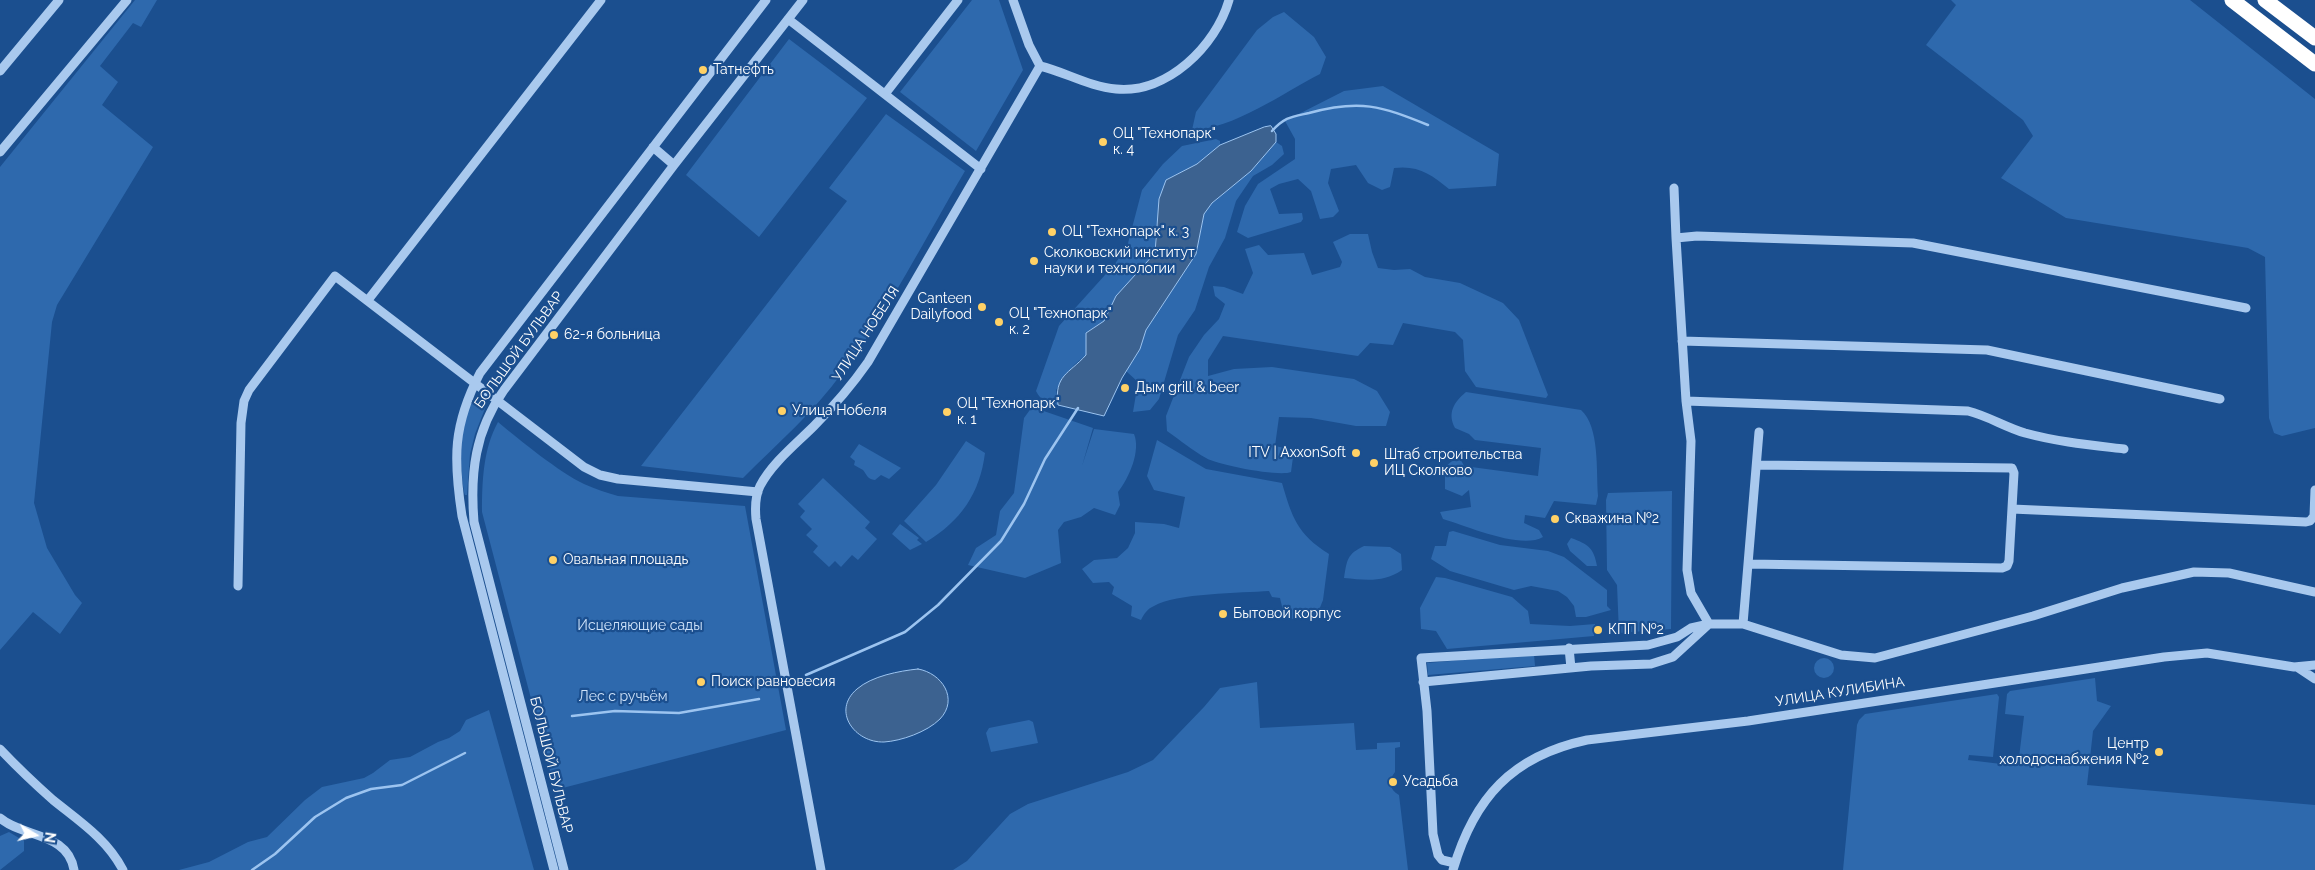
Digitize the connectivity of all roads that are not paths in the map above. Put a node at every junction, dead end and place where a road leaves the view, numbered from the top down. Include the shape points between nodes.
1 (59, 0) edge
2 (126, 0) edge
3 (601, 0) edge
4 (766, 0) edge
5 (803, 0) edge
6 (958, 0) edge
7 (1013, 0) edge
8 (1229, 0) edge
9 (2232, 0) edge
10 (2265, 0) edge
11 (788, 19) junction
12 (2315, 38) edge
13 (2315, 64) edge
14 (1040, 66) junction
15 (0, 71) edge
16 (885, 94) junction
17 (653, 147) junction
18 (0, 152) edge
19 (674, 165) junction
20 (981, 169) junction
21 (1674, 188) dead end
22 (1676, 238) junction
23 (368, 300) junction
24 (2246, 308) dead end
25 (1682, 341) junction
26 (475, 383) junction
27 (2220, 399) dead end
28 (497, 400) junction
29 (1686, 401) junction
30 (1759, 432) dead end
31 (2124, 449) dead end
32 (1757, 465) junction
33 (2315, 490) edge
34 (758, 492) junction
35 (2012, 510) junction
36 (1749, 564) junction
37 (238, 586) dead end
38 (2315, 592) edge
39 (1709, 624) junction
40 (1743, 624) junction
41 (1604, 646) junction
42 (1569, 648) junction
43 (1606, 665) junction
44 (2315, 665) edge
45 (2294, 666) junction
46 (1570, 668) junction
47 (2315, 679) edge
48 (1423, 682) junction
49 (0, 749) edge
50 (0, 818) edge
51 (1454, 867) edge
52 (74, 870) edge
53 (123, 870) edge
54 (554, 870) edge
55 (564, 870) edge
56 (821, 870) edge

1 - 15 street
2 - 18 street
3 - 23 street
4 - 17 street, БОЛЬШОЙ БУЛЬВАР
5 - 11 street, БОЛЬШОЙ БУЛЬВАР
6 - 16 street
7 - 14 street
8 - 14 street via 1206,44 1172,75 1150,85 1118,89 1099,86 1054,68
9 - 13 highway
10 - 12 highway
11 - 16 street
11 - 19 street, БОЛЬШОЙ БУЛЬВАР
14 - 20 street, УЛИЦА НОБЕЛЯ
16 - 20 street
17 - 19 street
17 - 26 street, БОЛЬШОЙ БУЛЬВАР
19 - 28 street, БОЛЬШОЙ БУЛЬВАР
20 - 34 street, УЛИЦА НОБЕЛЯ via 857,378 776,465
21 - 22 street
22 - 24 street via 1913,243
22 - 25 street
23 - 26 street
23 - 37 street via 335,276 249,390 241,423
25 - 27 street via 1987,350
25 - 29 street
26 - 28 street
26 - 54 street, БОЛЬШОЙ БУЛЬВАР via 458,431 455,454 462,516
28 - 34 street via 584,467 600,475
28 - 55 street, БОЛЬШОЙ БУЛЬВАР via 485,422 475,456 474,522
29 - 31 street via 1968,411 2023,432 2061,442
29 - 39 street via 1691,440 1687,570 1691,593
30 - 32 street
32 - 35 street via 2012,468
32 - 36 street
33 - 35 street via 2314,516 2306,522
34 - 56 street via 756,519
35 - 36 street via 2008,561 2002,568
36 - 40 street
38 - 40 street via 2229,572 2194,572 2122,588 2033,616 1875,658 1841,654
39 - 40 street
39 - 41 street via 1648,645
39 - 43 street via 1673,657 1651,664
41 - 42 street
41 - 43 street
42 - 46 street
42 - 48 street via 1421,658
43 - 46 street
44 - 45 street
45 - 47 street
45 - 51 street, УЛИЦА КУЛИБИНА via 2207,653 2164,657 1748,721 1564,745 1531,759 1502,780 1480,807
46 - 48 street
48 - 51 street via 1433,834 1438,855
49 - 53 street via 93,831 116,855
50 - 52 street via 9,826 56,843 69,857

